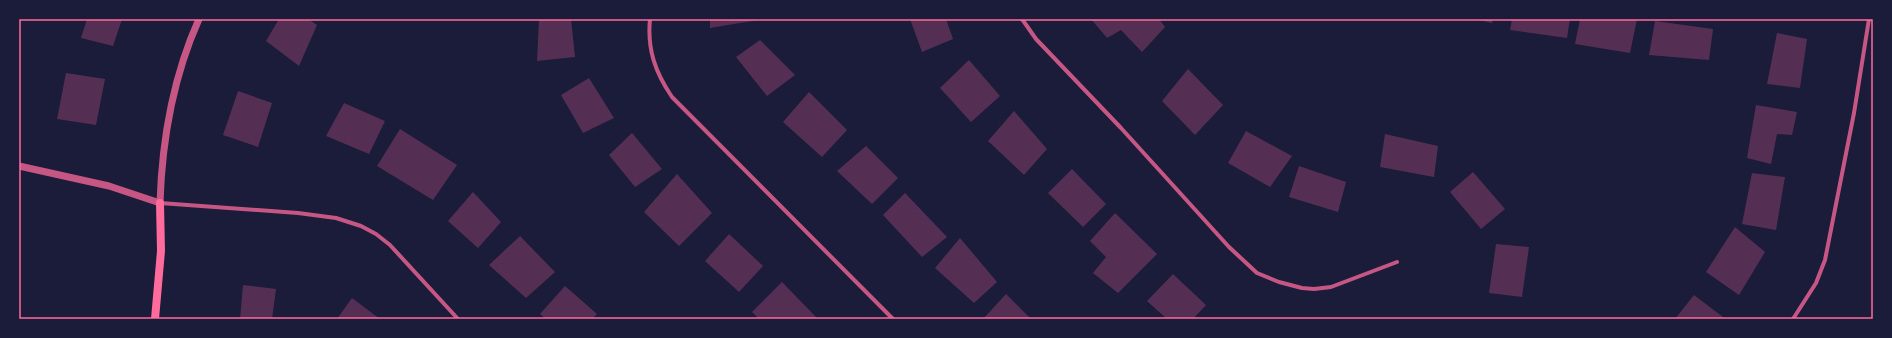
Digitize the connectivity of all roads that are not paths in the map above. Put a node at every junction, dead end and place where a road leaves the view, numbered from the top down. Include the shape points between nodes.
1 (199, 19) edge
2 (650, 19) edge
3 (1022, 19) edge
4 (1869, 19) edge
5 (19, 166) edge
6 (160, 203) junction
7 (1397, 262) dead end
8 (155, 319) edge
9 (458, 319) edge
10 (893, 319) edge
11 (1793, 319) edge

1 - 6 street via 186,51 172,99 164,147
2 - 10 street via 649,49 652,60 672,97
3 - 7 street via 1036,39 1229,247 1257,273 1302,288 1331,287
4 - 11 street via 1854,113 1825,260 1816,283
5 - 6 street via 109,186
6 - 8 main road via 160,251
6 - 9 street via 298,213 336,218 361,226 390,245

